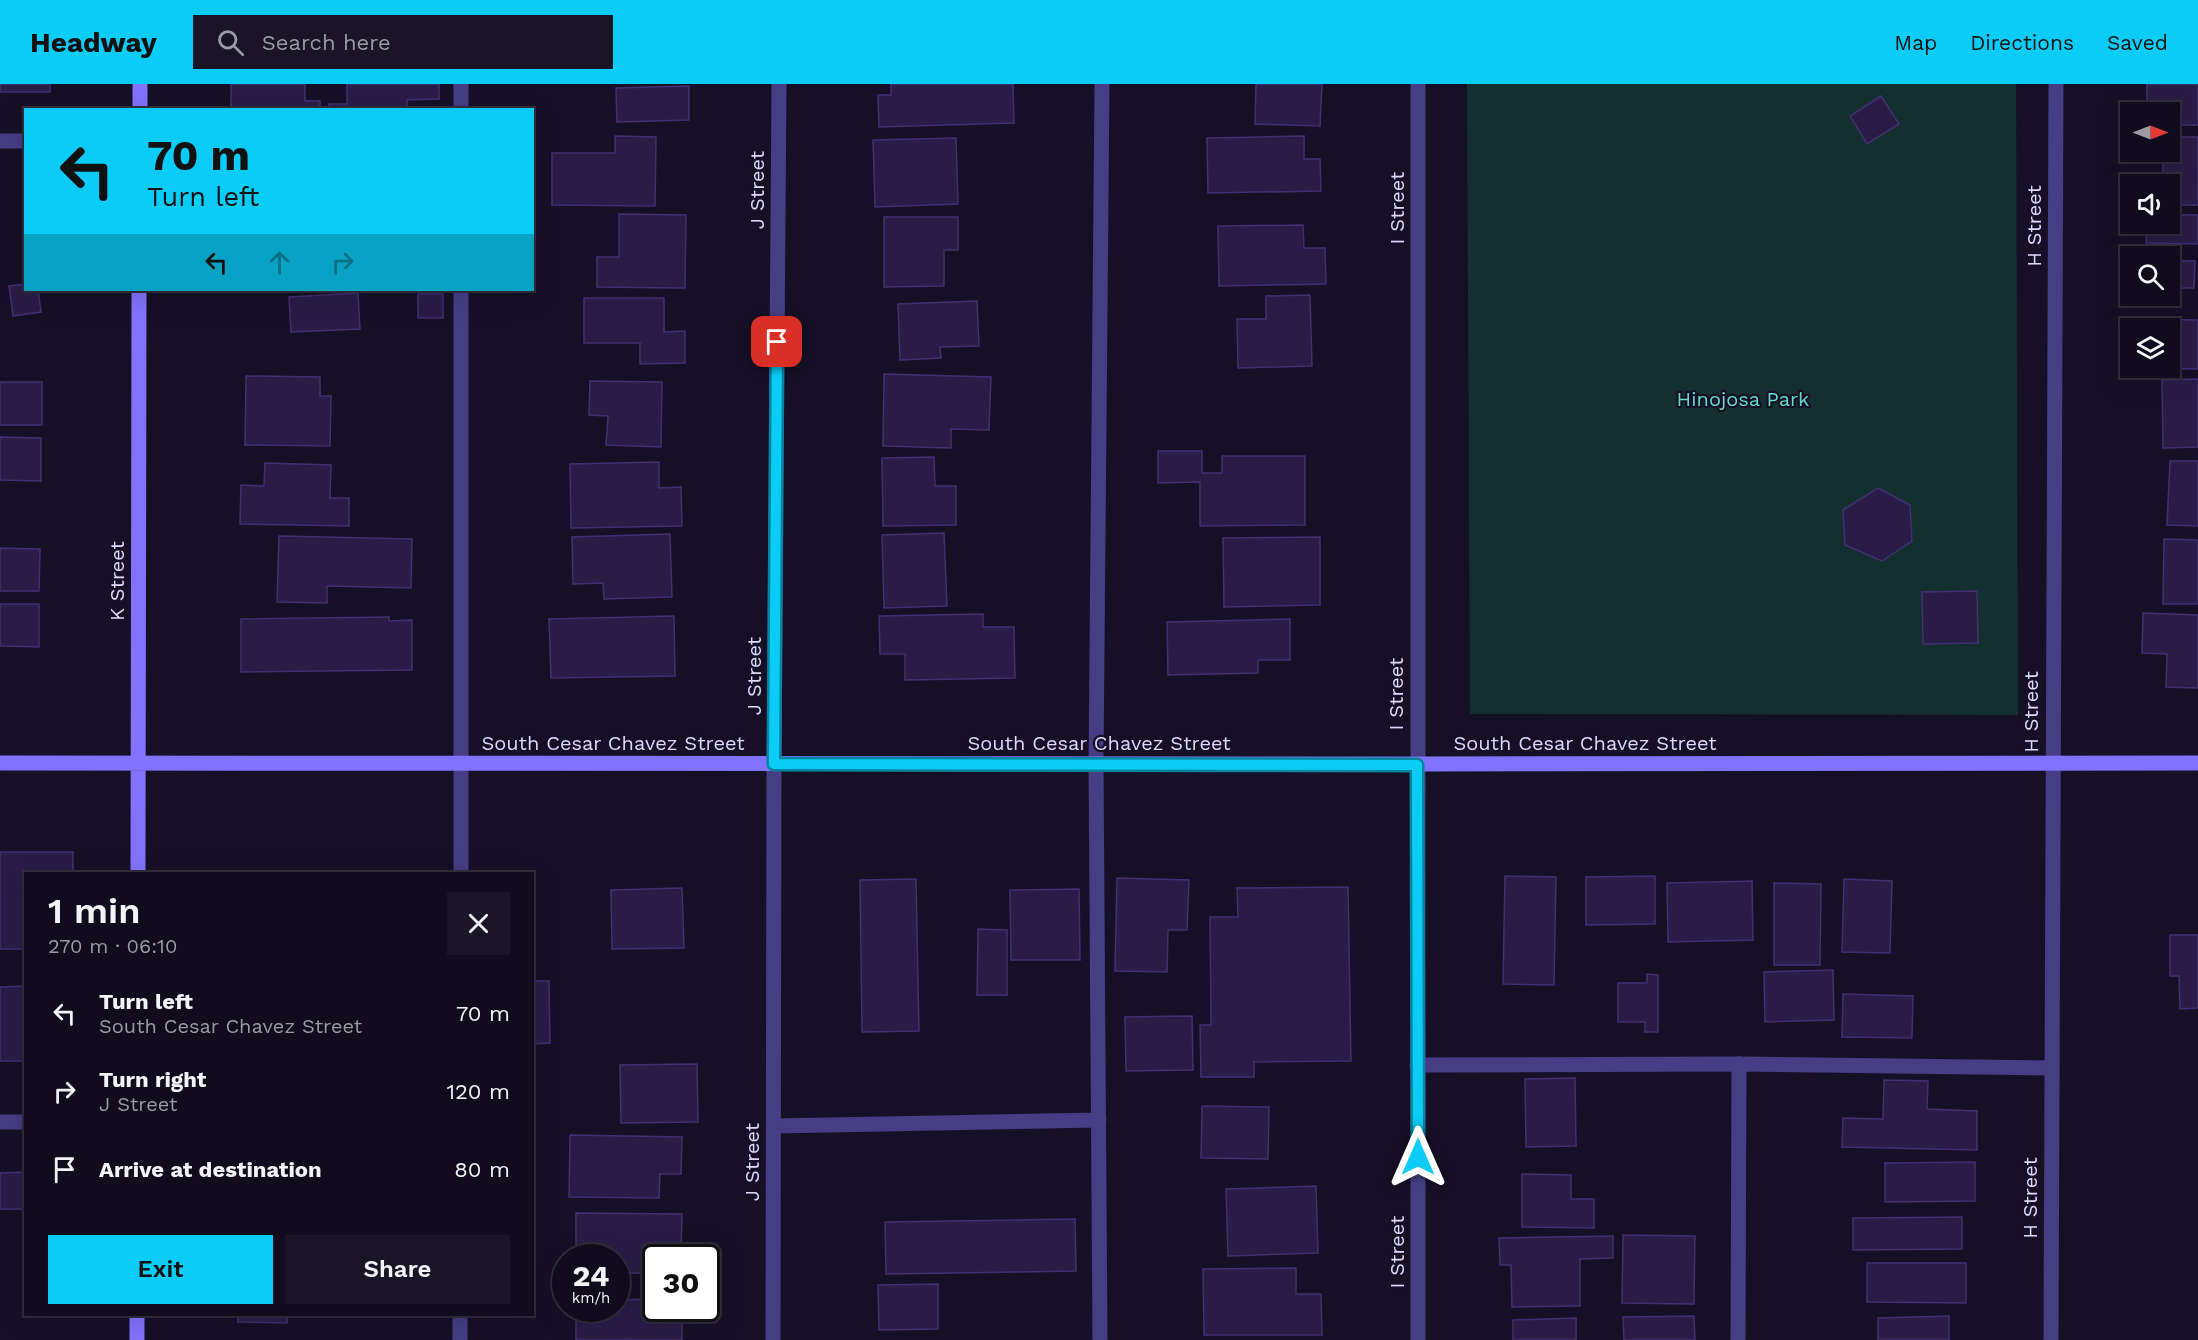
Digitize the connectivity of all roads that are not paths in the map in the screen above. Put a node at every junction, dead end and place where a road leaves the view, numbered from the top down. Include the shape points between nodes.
1 (140, 84) edge
2 (461, 84) edge
3 (779, 84) edge
4 (1102, 84) edge
5 (1418, 84) edge
6 (2056, 84) edge
7 (140, 108) edge
8 (461, 108) edge
9 (0, 141) edge
10 (24, 141) edge
11 (139, 291) edge
12 (461, 291) edge
13 (2052, 762) junction
14 (0, 763) edge
15 (138, 763) junction
16 (1096, 763) junction
17 (2198, 763) edge
18 (461, 764) junction
19 (774, 764) junction
20 (1417, 765) junction
21 (138, 872) edge
22 (461, 872) edge
23 (1739, 1064) junction
24 (1417, 1065) junction
25 (2051, 1068) junction
26 (1099, 1120) junction
27 (0, 1122) edge
28 (24, 1122) edge
29 (774, 1126) junction
30 (137, 1316) edge
31 (460, 1316) edge
32 (137, 1340) edge
33 (460, 1340) edge
34 (773, 1340) edge
35 (1100, 1340) edge
36 (1418, 1340) edge
37 (1738, 1340) edge
38 (2051, 1340) edge

1 - 7 street
2 - 8 street
3 - 19 street, J Street
4 - 16 street
5 - 20 street, I Street
6 - 13 street, H Street
9 - 10 street
11 - 15 street, K Street
12 - 18 street
13 - 17 street, South Cesar Chavez Street
13 - 20 street, South Cesar Chavez Street
13 - 25 street, H Street
14 - 15 street, South Cesar Chavez Street
15 - 18 street, South Cesar Chavez Street
15 - 21 street, K Street
16 - 19 street, South Cesar Chavez Street
16 - 20 street, South Cesar Chavez Street
16 - 26 street
18 - 19 street, South Cesar Chavez Street
18 - 22 street
19 - 29 street, J Street
20 - 24 street, I Street
23 - 24 street
23 - 25 street
23 - 37 street
24 - 36 street, I Street
25 - 38 street, H Street
26 - 29 street
26 - 35 street
27 - 28 street
29 - 34 street, J Street
30 - 32 street
31 - 33 street

